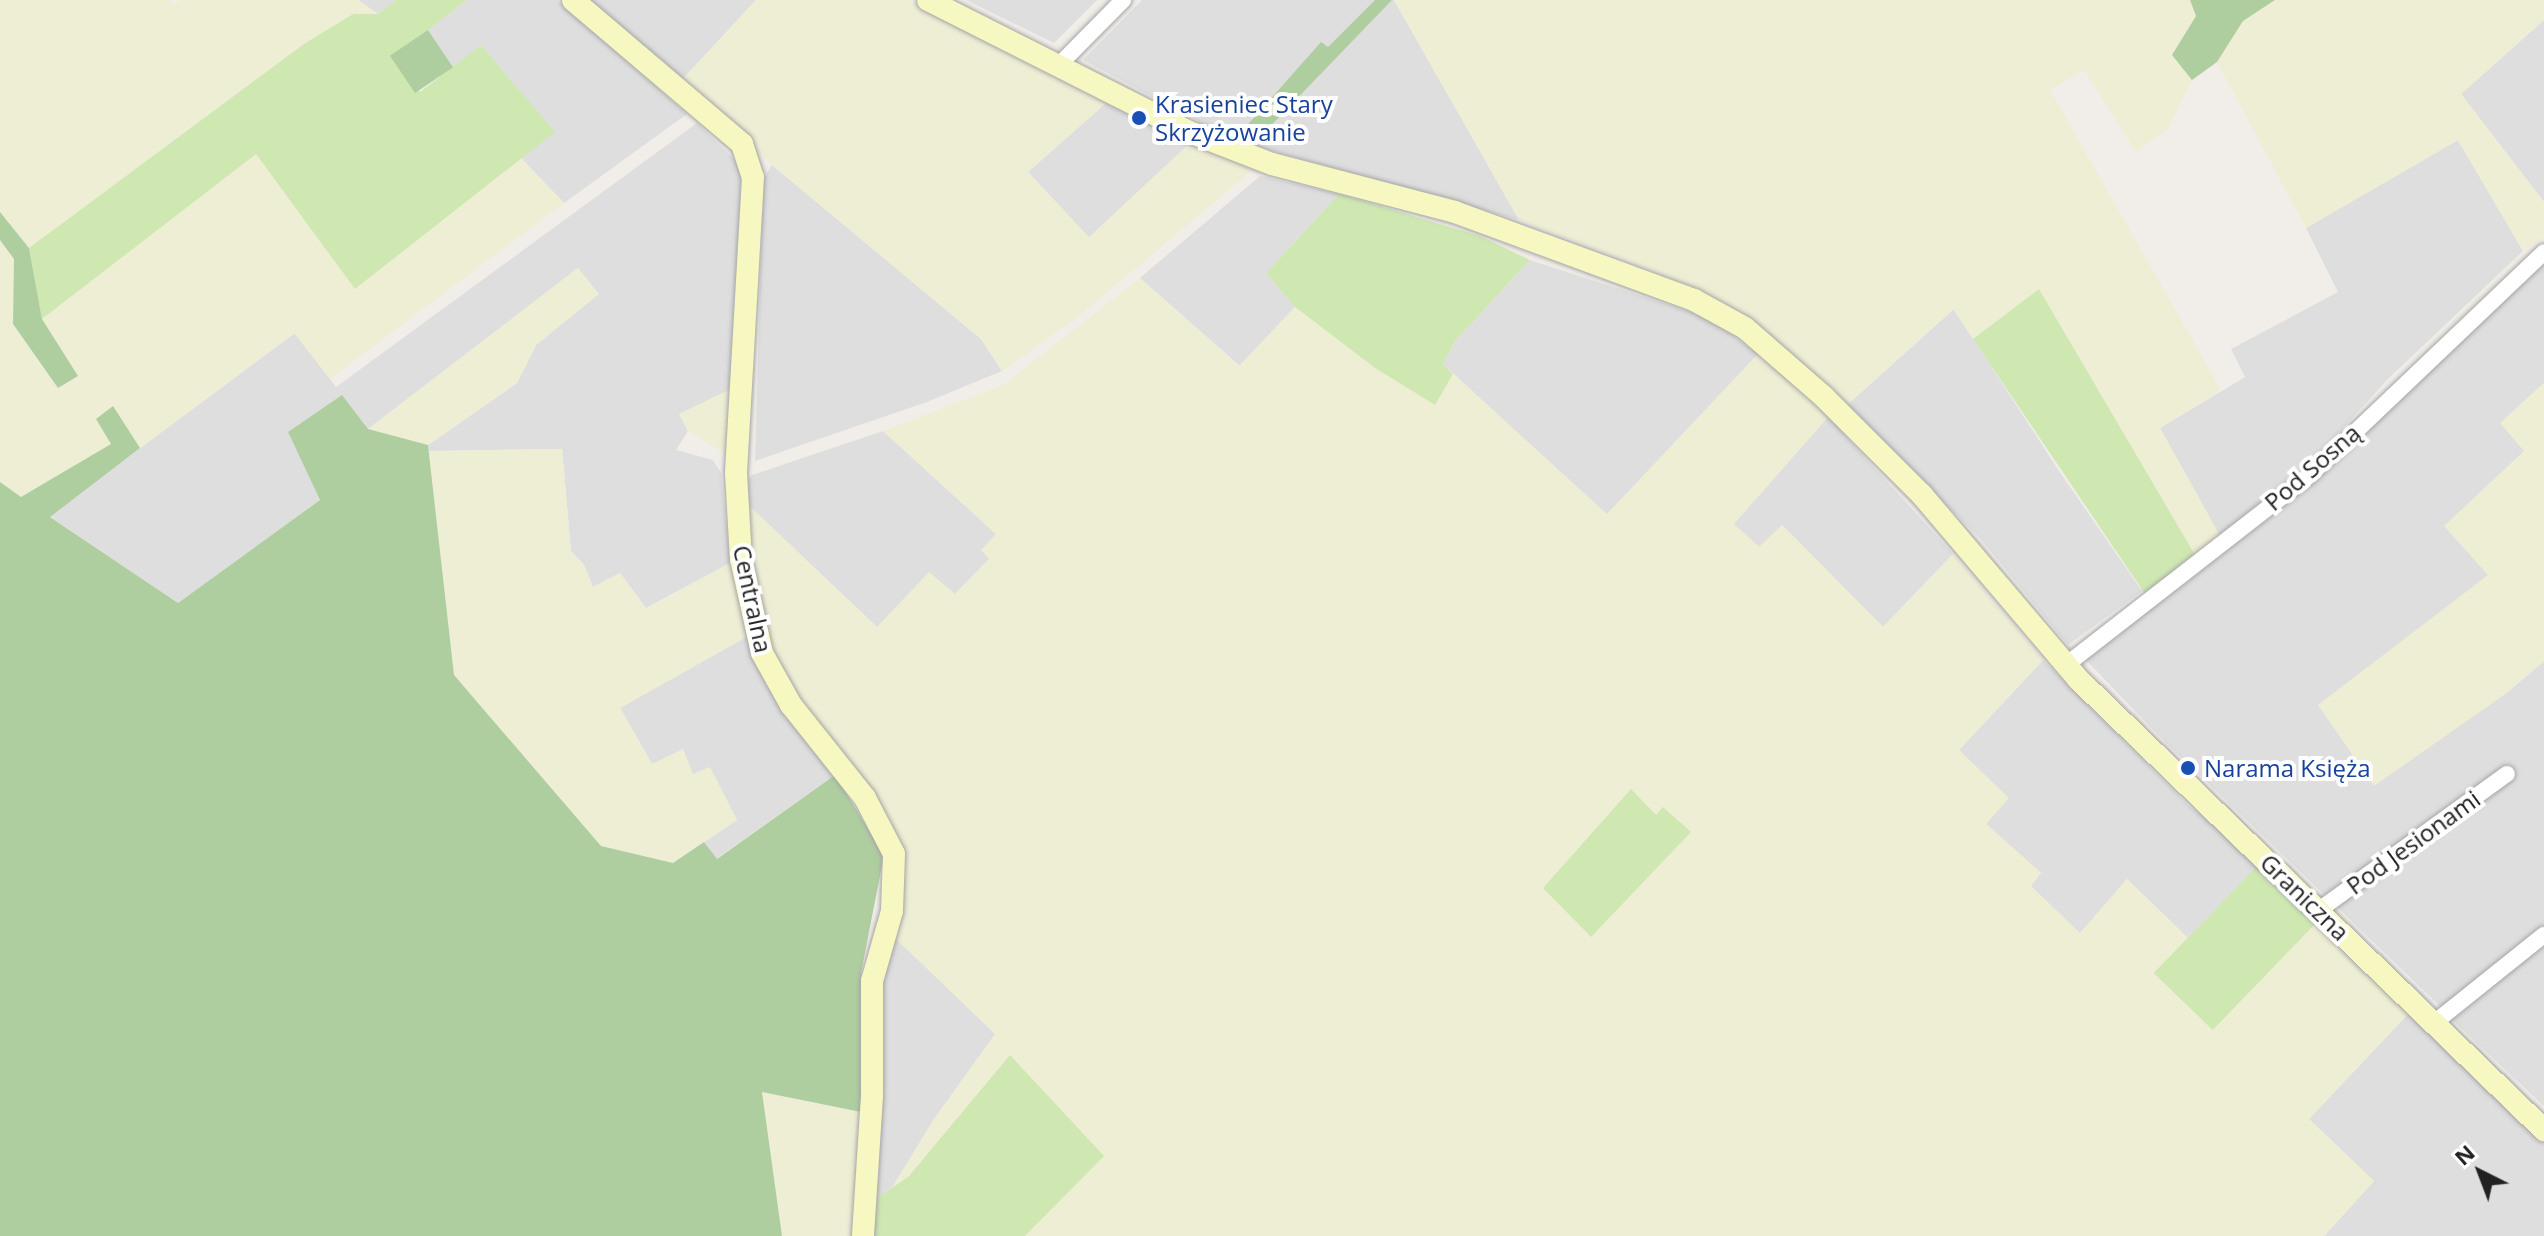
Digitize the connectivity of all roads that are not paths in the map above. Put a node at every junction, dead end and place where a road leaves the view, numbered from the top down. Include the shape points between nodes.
1 (573, 0) edge
2 (928, 0) edge
3 (1123, 0) edge
4 (1058, 66) junction
5 (2544, 252) edge
6 (2066, 665) junction
7 (2507, 774) dead end
8 (2319, 910) junction
9 (2544, 935) edge
10 (2434, 1023) junction
11 (2544, 1130) edge
12 (863, 1236) edge

1 - 12 street, Centralna via 742,144 753,177 736,473 741,559 762,653 791,705 865,798 894,854 892,911 872,981 872,1096
2 - 4 street, Graniczna
3 - 4 street
4 - 6 street, Graniczna via 1187,131 1272,164 1455,212 1694,300 1745,328 1824,397 1922,495
5 - 6 street, Pod Sosną via 2310,475
6 - 8 street, Graniczna
7 - 8 street, Pod Jesionami
8 - 10 street, Graniczna
9 - 10 street
10 - 11 street, Graniczna

